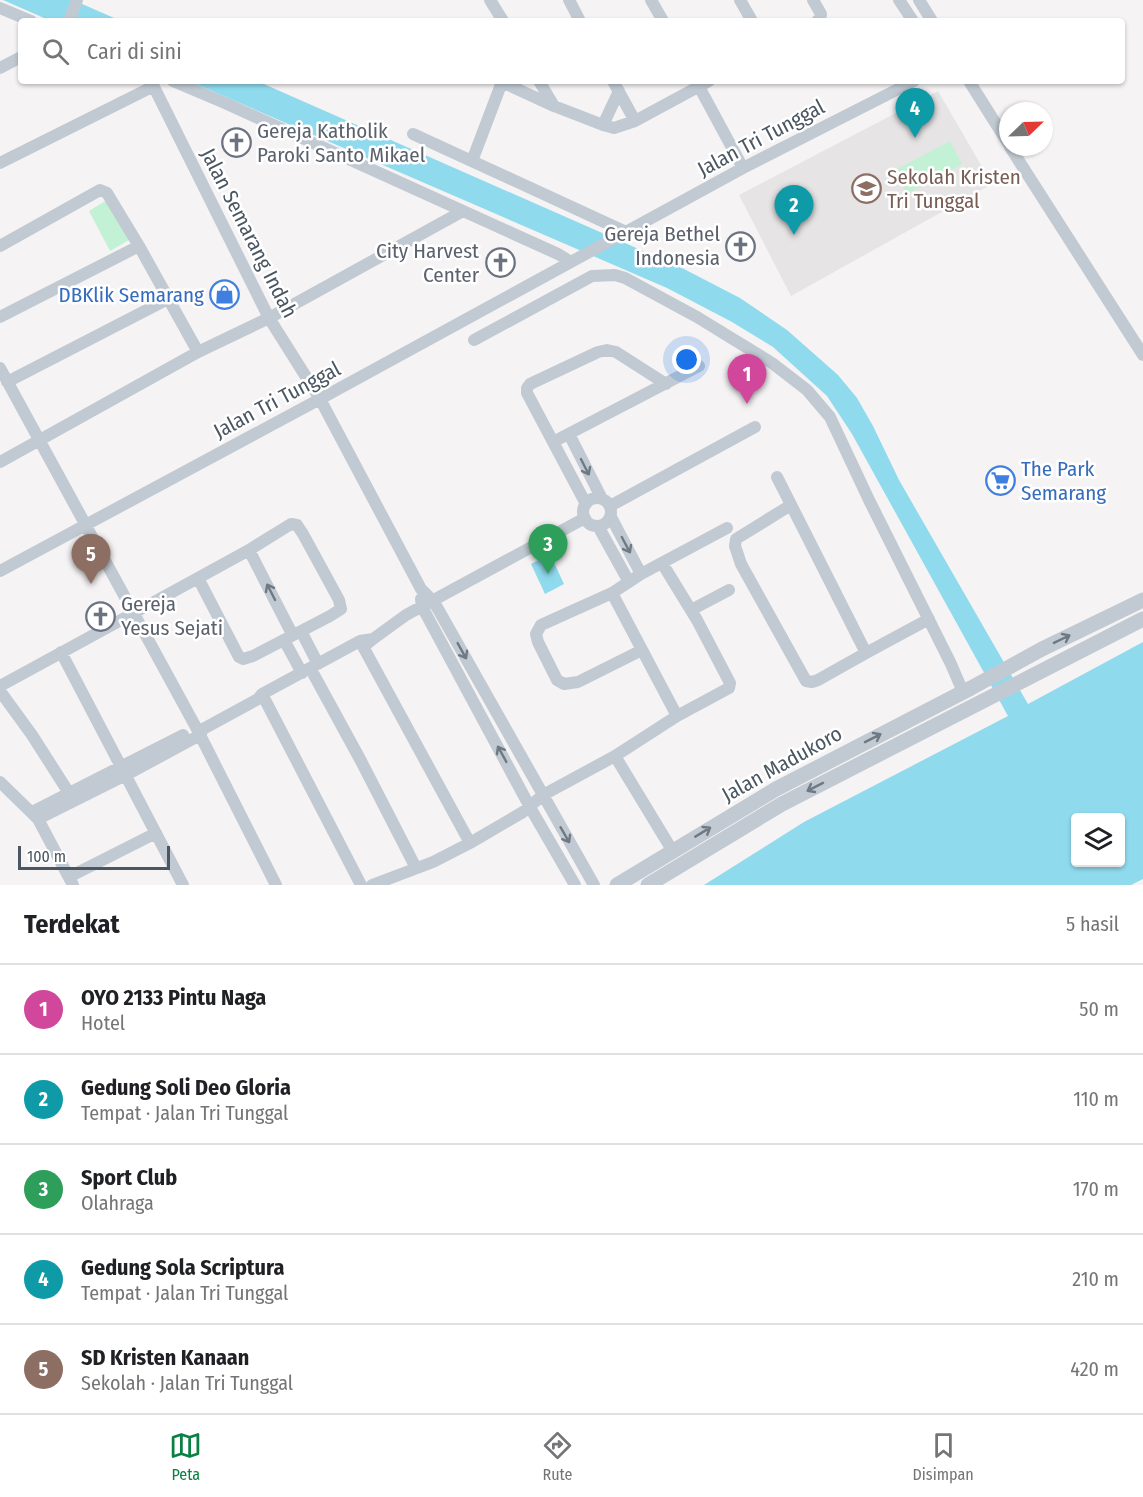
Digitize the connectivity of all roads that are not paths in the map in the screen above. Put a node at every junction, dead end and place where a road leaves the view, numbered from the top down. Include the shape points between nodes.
1 (77, 0) edge
2 (490, 0) edge
3 (569, 0) edge
4 (651, 0) edge
5 (740, 0) edge
6 (813, 0) edge
7 (900, 0) edge
8 (919, 0) edge
9 (0, 8) edge
10 (24, 18) edge
11 (70, 18) edge
12 (501, 18) edge
13 (578, 18) edge
14 (661, 18) edge
15 (750, 18) edge
16 (820, 18) edge
17 (911, 18) edge
18 (930, 18) edge
19 (18, 59) edge
20 (0, 68) edge
21 (151, 84) edge
22 (179, 84) edge
23 (500, 84) edge
24 (507, 84) edge
25 (541, 84) edge
26 (699, 84) edge
27 (701, 84) edge
28 (908, 84) edge
29 (971, 84) edge
30 (616, 86) edge
31 (554, 106) junction
32 (635, 121) junction
33 (603, 125) junction
34 (999, 129) edge
35 (413, 134) dead end
36 (1016, 156) edge
37 (472, 161) junction
38 (0, 163) edge
39 (743, 168) junction
40 (464, 212) junction
41 (623, 234) junction
42 (0, 246) edge
43 (139, 246) junction
44 (571, 262) junction
45 (168, 298) junction
46 (0, 316) edge
47 (269, 318) junction
48 (474, 340) dead end
49 (198, 352) junction
50 (1143, 354) edge
51 (699, 366) dead end
52 (0, 368) edge
53 (8, 382) junction
54 (666, 384) junction
55 (320, 399) junction
56 (755, 427) dead end
57 (569, 434) junction
58 (39, 441) junction
59 (554, 442) junction
60 (0, 462) edge
61 (777, 477) dead end
62 (586, 504) junction
63 (790, 506) junction
64 (607, 507) junction
65 (585, 518) junction
66 (85, 525) junction
67 (598, 526) junction
68 (727, 528) dead end
69 (249, 550) junction
70 (662, 563) junction
71 (0, 571) edge
72 (641, 574) junction
73 (198, 578) junction
74 (629, 582) junction
75 (729, 590) dead end
76 (612, 593) junction
77 (1143, 600) edge
78 (427, 604) junction
79 (691, 610) junction
80 (133, 613) junction
81 (928, 619) junction
82 (1143, 620) edge
83 (293, 635) junction
84 (366, 642) junction
85 (642, 650) junction
86 (61, 652) junction
87 (866, 653) junction
88 (311, 671) junction
89 (0, 686) edge
90 (971, 688) junction
91 (0, 691) edge
92 (262, 698) junction
93 (493, 706) junction
94 (479, 713) junction
95 (677, 716) junction
96 (200, 731) junction
97 (615, 756) junction
98 (123, 771) junction
99 (0, 782) edge
100 (69, 793) junction
101 (543, 795) junction
102 (530, 806) junction
103 (35, 816) junction
104 (156, 833) junction
105 (470, 843) junction
106 (672, 850) junction
107 (416, 868) junction
108 (71, 881) edge
109 (183, 885) edge
110 (276, 885) edge
111 (361, 885) edge
112 (372, 885) edge
113 (575, 885) edge
114 (594, 885) edge
115 (617, 885) edge
116 (648, 885) edge

1 - 11 street
2 - 12 street
3 - 13 street
4 - 14 street
5 - 15 street
6 - 16 street
7 - 17 street
8 - 18 street
9 - 10 street
19 - 20 street
21 - 38 street
21 - 47 street, Jalan Semarang Indah
22 - 40 street
23 - 37 street
24 - 31 street
25 - 31 street
26 - 32 street
27 - 39 street
28 - 39 street, Jalan Tri Tunggal
29 - 34 street
30 - 32 street
30 - 33 street
31 - 33 street
32 - 33 street via 614,128
35 - 37 street
36 - 50 street
37 - 41 street
39 - 41 street, Jalan Tri Tunggal
40 - 44 street
40 - 47 street
41 - 44 street, Jalan Tri Tunggal
42 - 43 street via 100,190 107,193
43 - 45 street
43 - 46 street
44 - 55 street, Jalan Tri Tunggal
45 - 49 street
45 - 53 street
47 - 49 street
47 - 55 street, Jalan Semarang Indah
48 - 81 street via 592,276 624,278 697,316 772,363 807,390 830,417
49 - 58 street
51 - 54 street
52 - 53 street
53 - 58 street
54 - 57 street
54 - 59 street via 607,350 530,384 527,393
55 - 66 street, Jalan Tri Tunggal
55 - 78 street, Jalan Semarang Indah
56 - 64 street
57 - 59 street
57 -> 64 street
58 - 60 street
58 - 66 street
59 - 62 street
61 - 63 street
62 - 64 street via 591,500
62 - 65 street
63 - 87 street
63 - 87 street via 736,539 741,564 806,681 818,680
64 - 67 street via 608,522
64 -> 72 street
65 - 67 street
65 - 78 street
66 - 71 street, Jalan Tri Tunggal
66 - 80 street
67 - 74 street
68 - 70 street
69 - 73 street
83 -> 69 street
69 - 83 street via 291,524 297,525 339,600 341,609
70 - 72 street
70 - 79 street
72 - 74 street
73 - 80 street
73 - 83 street via 239,657 253,656
74 - 76 street
75 - 79 street
76 - 85 street
76 - 85 street via 541,624 536,634 538,642 557,680 564,684 578,682
90 -> 77 street, Jalan Madukoro
78 - 84 street
78 -> 93 street
78 - 94 street
79 - 95 street via 730,683 724,692
80 - 86 street
80 - 96 street
81 - 87 street
81 - 90 street via 951,664
82 -> 116 street, Jalan Madukoro via 782,804
83 - 88 street
83 - 88 street
84 - 88 street
84 - 105 street
85 - 95 street
86 - 89 street
86 - 98 street
88 - 92 street
88 - 107 street
106 -> 90 street, Jalan Madukoro via 776,789
91 - 100 street
92 - 96 street
92 - 111 street
93 - 94 street
93 - 101 street
102 -> 94 street
95 - 97 street
96 - 98 street
96 - 110 street
97 - 101 street
97 - 106 street
98 - 100 street
98 - 103 street
98 - 104 street
99 - 103 street
100 - 103 street
101 - 102 street
101 -> 114 street
102 - 105 street
102 - 113 street
103 - 108 street
104 - 108 street
104 - 109 street
105 - 107 street
106 - 115 street, Jalan Madukoro
107 - 112 street

